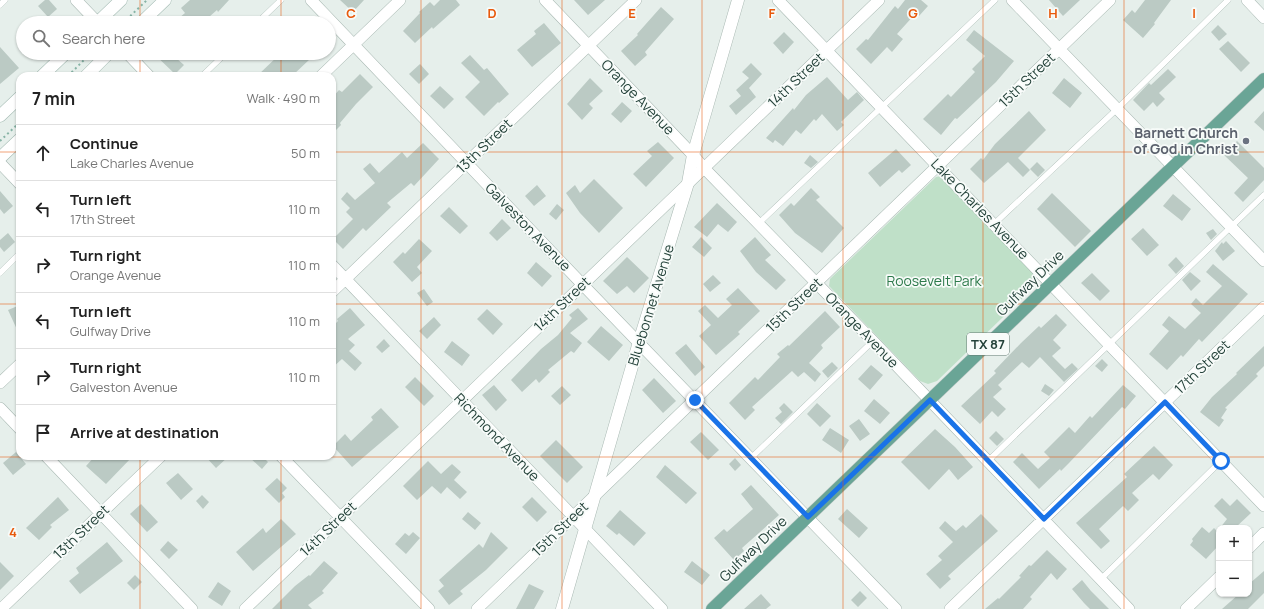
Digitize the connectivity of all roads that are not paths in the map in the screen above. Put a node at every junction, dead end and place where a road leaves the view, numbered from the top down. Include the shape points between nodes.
1 (5, 0) edge
2 (76, 0) edge
3 (121, 0) edge
4 (165, 0) edge
5 (281, 0) edge
6 (311, 0) edge
7 (400, 0) edge
8 (545, 0) edge
9 (636, 0) edge
10 (738, 0) edge
11 (778, 0) edge
12 (879, 0) edge
13 (995, 0) edge
14 (1012, 0) edge
15 (1110, 0) edge
16 (1228, 0) edge
17 (1248, 0) edge
18 (0, 5) edge
19 (91, 16) edge
20 (105, 16) edge
21 (148, 16) edge
22 (264, 16) edge
23 (327, 16) edge
24 (1264, 18) edge
25 (336, 26) edge
26 (354, 44) junction
27 (588, 45) junction
28 (1059, 49) junction
29 (826, 51) junction
30 (59, 60) edge
31 (103, 60) edge
32 (134, 60) edge
33 (219, 60) edge
34 (46, 72) edge
35 (90, 72) edge
36 (145, 72) edge
37 (206, 72) edge
38 (325, 72) edge
39 (1264, 79) edge
40 (16, 101) edge
41 (882, 107) junction
42 (1117, 109) junction
43 (0, 116) edge
44 (16, 143) edge
45 (693, 155) junction
46 (0, 158) edge
47 (0, 163) edge
48 (467, 163) junction
49 (938, 166) junction
50 (1173, 167) junction
51 (704, 168) junction
52 (16, 180) edge
53 (688, 183) junction
54 (1264, 195) edge
55 (759, 223) junction
56 (994, 224) junction
57 (1231, 227) junction
58 (16, 257) edge
59 (1264, 261) edge
60 (336, 269) edge
61 (0, 273) edge
62 (346, 279) junction
63 (817, 283) junction
64 (582, 284) junction
65 (1051, 284) junction
66 (336, 288) edge
67 (1264, 307) edge
68 (873, 340) junction
69 (639, 342) junction
70 (1110, 344) junction
71 (16, 368) edge
72 (0, 384) edge
73 (462, 400) junction
74 (695, 400) junction
75 (930, 400) junction
76 (1165, 402) junction
77 (0, 408) edge
78 (16, 425) edge
79 (751, 458) junction
80 (50, 460) edge
81 (157, 460) edge
82 (285, 460) edge
83 (988, 461) junction
84 (1221, 461) junction
85 (595, 496) junction
86 (1264, 506) edge
87 (101, 513) junction
88 (573, 516) junction
89 (808, 517) junction
90 (339, 518) junction
91 (1044, 519) junction
92 (585, 528) junction
93 (1264, 533) edge
94 (1252, 545) edge
95 (1101, 579) junction
96 (1216, 580) edge
97 (1, 609) edge
98 (192, 609) edge
99 (245, 609) edge
100 (429, 609) edge
101 (477, 609) edge
102 (562, 609) edge
103 (662, 609) edge
104 (712, 609) edge
105 (896, 609) edge
106 (950, 609) edge
107 (1129, 609) edge
108 (1186, 609) edge

1 - 18 lane
2 - 19 street
3 - 20 street
4 - 21 street
5 - 22 lane
6 - 23 street, Galveston Avenue
7 - 26 street
8 - 27 street, Orange Avenue
9 - 27 street, 13th Street
10 - 45 street, Bluebonnet Avenue
11 - 29 street, Lake Charles Avenue
12 - 29 street, 14th Street
13 - 41 lane
14 - 28 street
15 - 28 street, 15th Street
16 - 42 lane
17 - 24 street
25 - 26 street, Galveston Avenue
26 - 38 street
26 - 48 street, Galveston Avenue
27 - 45 street, Orange Avenue
27 - 48 street, 13th Street
28 - 42 street
28 - 49 street, 15th Street
29 - 41 street, Lake Charles Avenue
29 - 51 street, 14th Street
30 - 34 street
31 - 35 street
32 - 36 street
33 - 37 lane
39 - 50 main road, Gulfway Drive / TX 87
40 - 43 street
41 - 49 street, Lake Charles Avenue
41 - 55 lane
42 - 50 street
42 - 56 lane
44 - 46 street
45 - 51 street, Orange Avenue
45 - 53 street, Bluebonnet Avenue
47 - 52 street
48 - 62 street, 13th Street
48 - 64 street, Galveston Avenue
49 - 56 street, Lake Charles Avenue
49 - 63 street, 15th Street
50 - 57 street
50 - 65 main road, Gulfway Drive / TX 87
51 - 53 street, 14th Street
51 - 55 street, Orange Avenue
53 - 64 street, 14th Street
53 - 69 street, Bluebonnet Avenue
54 - 57 lane
55 - 63 street, Orange Avenue
56 - 65 street, Lake Charles Avenue
57 - 59 street
57 - 70 lane
58 - 61 lane
60 - 62 street, Richmond Avenue
62 - 66 street, 13th Street
62 - 73 street, Richmond Avenue
63 - 68 street, Orange Avenue
63 - 74 street, 15th Street
64 - 69 street, Galveston Avenue
64 - 73 street, 14th Street
65 - 70 street, Lake Charles Avenue
65 - 75 main road, Gulfway Drive / TX 87
67 - 76 street, 17th Street
68 - 75 street, Orange Avenue
68 - 79 lane
69 - 74 street, Galveston Avenue
69 - 85 street, Bluebonnet Avenue
70 - 76 street, Lake Charles Avenue
70 - 83 lane
71 - 72 street
73 - 88 street, Richmond Avenue
73 - 90 street, 14th Street
74 - 79 street, Galveston Avenue
74 - 85 street, 15th Street
75 - 83 street, Orange Avenue
75 - 89 main road, Gulfway Drive / TX 87
76 - 84 street, Lake Charles Avenue
76 - 91 street, 17th Street
77 - 78 street
79 - 89 street, Galveston Avenue
80 - 87 street
81 - 87 street, 13th Street
82 - 90 street
83 - 91 street, Orange Avenue
84 - 86 street, Lake Charles Avenue
84 - 95 lane
85 - 88 street, 15th Street
85 - 92 street, Bluebonnet Avenue
87 - 97 street, 13th Street
87 - 98 street
88 - 92 street, Richmond Avenue
88 - 101 street, 15th Street
89 - 104 main road, Gulfway Drive / TX 87
89 - 105 street, Galveston Avenue
90 - 99 street, 14th Street
90 - 100 street
91 - 95 street, Orange Avenue
91 - 106 street, 17th Street
92 - 102 street, Bluebonnet Avenue
92 - 103 street, Richmond Avenue
93 - 94 street
95 - 107 street, Orange Avenue
96 - 108 street

